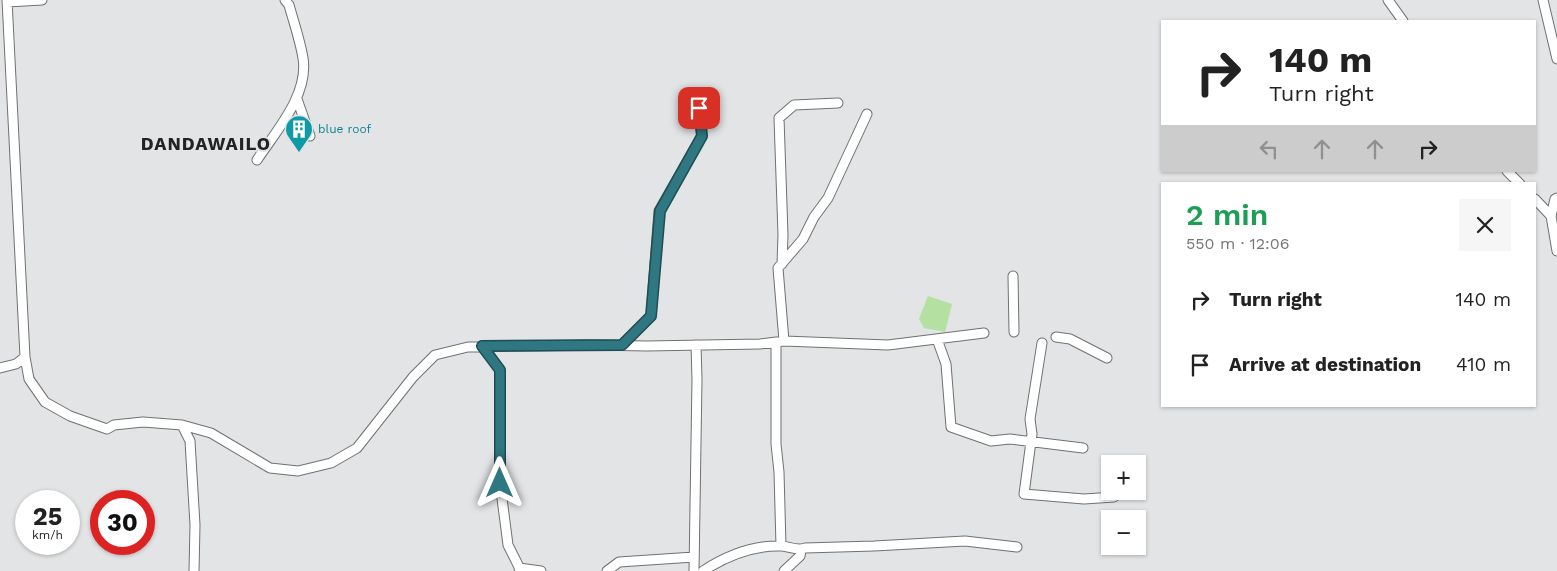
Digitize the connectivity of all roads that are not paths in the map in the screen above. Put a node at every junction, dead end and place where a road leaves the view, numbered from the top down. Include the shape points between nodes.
1 (42, 0) edge
2 (285, 0) edge
3 (1388, 0) edge
4 (1543, 0) edge
5 (7, 1) edge
6 (1403, 20) edge
7 (1557, 58) edge
8 (697, 93) dead end
9 (297, 99) junction
10 (838, 103) dead end
11 (867, 114) dead end
12 (310, 136) dead end
13 (257, 160) dead end
14 (1508, 172) edge
15 (1518, 182) edge
16 (1557, 198) edge
17 (1536, 200) edge
18 (1551, 216) junction
19 (1557, 251) edge
20 (782, 264) junction
21 (1013, 276) dead end
22 (1014, 332) dead end
23 (984, 333) dead end
24 (1056, 337) dead end
25 (936, 339) junction
26 (780, 342) junction
27 (1042, 343) dead end
28 (622, 345) junction
29 (696, 345) junction
30 (482, 346) junction
31 (25, 357) junction
32 (1107, 358) dead end
33 (0, 368) edge
34 (182, 425) junction
35 (1032, 441) junction
36 (1083, 448) dead end
37 (1101, 498) edge
38 (781, 546) junction
39 (1017, 547) dead end
40 (801, 550) junction
41 (694, 557) junction
42 (520, 569) edge
43 (194, 571) edge
44 (541, 571) edge
45 (607, 571) edge
46 (694, 571) edge
47 (703, 571) edge
48 (784, 571) edge

1 - 5 street
2 - 9 street via 290,5 303,58 304,74
3 - 6 street
4 - 7 street
5 - 31 street
8 - 28 street via 702,136 660,211 651,316
9 - 12 street
9 - 13 street
10 - 20 street via 794,106 778,118
11 - 20 street via 828,198 804,239
14 - 15 street
16 - 18 street
17 - 18 street
18 - 19 street
20 - 26 street via 778,268
21 - 22 street
23 - 25 street
24 - 32 street via 1070,339
25 - 26 street via 888,345
25 - 35 street via 946,364 951,427 991,441
26 - 29 street
26 - 38 street via 776,444
27 - 35 street via 1030,419
28 - 29 street
28 - 30 street
29 - 41 street
30 - 34 street via 435,355 413,377 357,448 331,462 306,469 270,468 210,433
30 - 42 street via 500,370 500,483 508,545
31 - 33 street via 16,364
31 - 34 street via 29,378 45,402 70,416 107,429 114,425 143,422
34 - 43 street via 190,441
35 - 36 street
35 - 37 street via 1024,494
38 - 40 street
38 - 47 street via 752,548
39 - 40 street via 965,541
40 - 48 street via 800,556
41 - 45 street via 619,562
41 - 46 street
42 - 44 street

